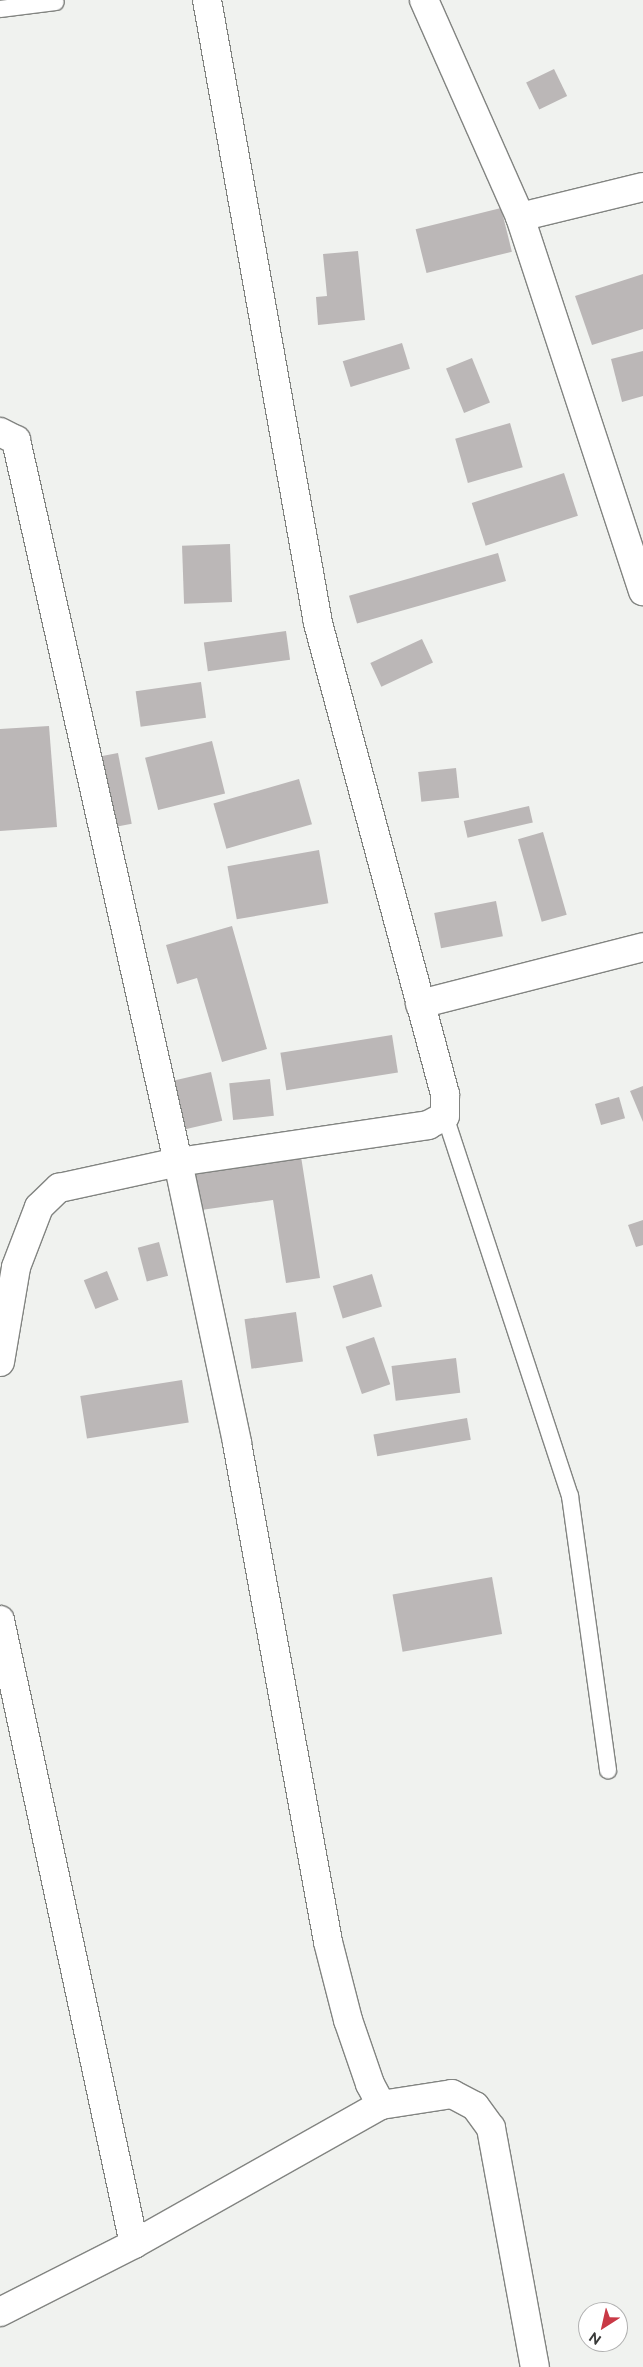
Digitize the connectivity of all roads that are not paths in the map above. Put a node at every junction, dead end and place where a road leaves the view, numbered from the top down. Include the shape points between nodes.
1 (207, 0) edge
2 (424, 0) edge
3 (56, 2) dead end
4 (0, 8) edge
5 (643, 187) edge
6 (520, 217) junction
7 (0, 432) edge
8 (643, 591) edge
9 (643, 947) edge
10 (420, 1004) junction
11 (445, 1116) junction
12 (178, 1162) junction
13 (0, 1362) edge
14 (0, 1620) edge
15 (608, 1770) dead end
16 (381, 2105) junction
17 (134, 2244) junction
18 (0, 2312) edge
19 (535, 2367) edge

1 - 10 street via 318,623
2 - 6 street
3 - 4 lane
5 - 6 street
6 - 8 street
7 - 12 street via 16,440
9 - 10 street
10 - 11 street via 445,1094
11 - 12 street via 428,1125
11 - 15 lane via 570,1496
12 - 13 street via 59,1188 39,1207 16,1267
12 - 16 street via 238,1453 328,1942 348,2020 370,2084
14 - 17 street
16 - 17 street
16 - 19 street via 452,2094 475,2106 492,2128
17 - 18 street

